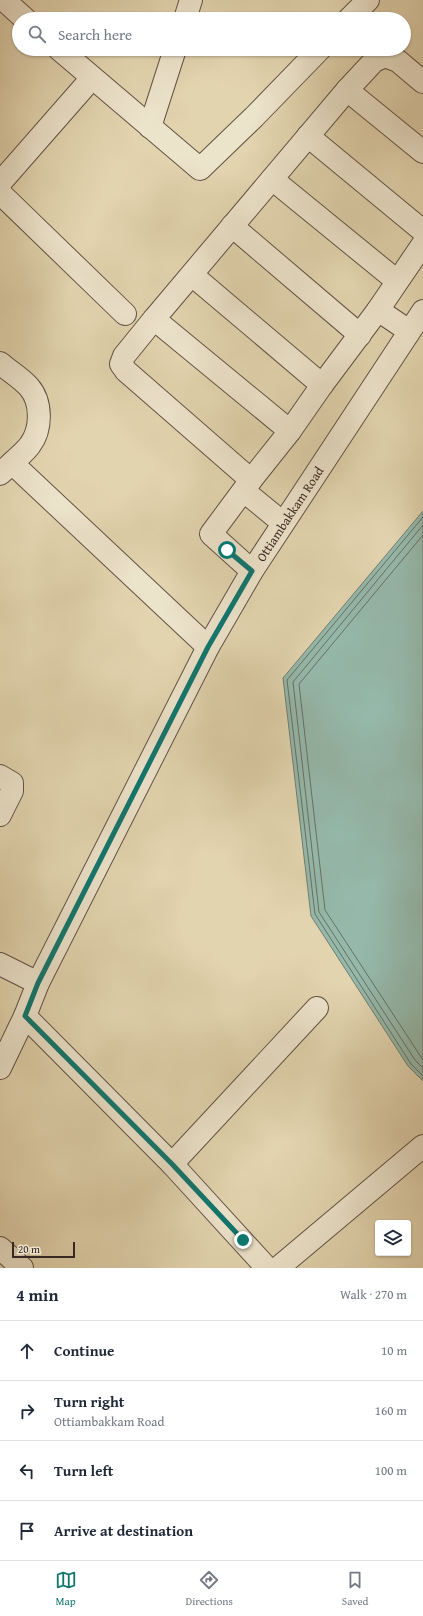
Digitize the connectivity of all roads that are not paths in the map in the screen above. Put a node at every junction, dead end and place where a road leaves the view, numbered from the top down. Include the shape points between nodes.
1 (4, 0) edge
2 (191, 0) edge
3 (368, 0) edge
4 (17, 12) edge
5 (187, 12) edge
6 (356, 12) edge
7 (67, 56) edge
8 (173, 56) edge
9 (313, 56) edge
10 (92, 78) junction
11 (423, 82) edge
12 (347, 90) junction
13 (150, 127) junction
14 (308, 136) junction
15 (423, 152) edge
16 (272, 179) junction
17 (0, 183) edge
18 (0, 193) edge
19 (232, 226) junction
20 (423, 231) edge
21 (423, 244) edge
22 (192, 275) junction
23 (397, 281) junction
24 (378, 310) junction
25 (423, 311) edge
26 (125, 314) dead end
27 (154, 318) junction
28 (409, 331) junction
29 (360, 335) junction
30 (0, 363) edge
31 (322, 385) junction
32 (290, 431) junction
33 (6, 468) edge
34 (247, 485) junction
35 (283, 523) junction
36 (252, 571) junction
37 (208, 647) junction
38 (0, 776) edge
39 (0, 815) edge
40 (0, 964) edge
41 (38, 983) junction
42 (317, 1008) dead end
43 (25, 1016) junction
44 (0, 1068) edge
45 (423, 1146) edge
46 (172, 1164) junction
47 (0, 1248) edge
48 (18, 1267) edge
49 (267, 1268) edge
50 (278, 1268) edge

1 - 4 street
2 - 5 street
3 - 6 street
7 - 10 street
8 - 13 street
9 - 13 street via 200,169
10 - 13 street
10 - 17 street
11 - 12 street via 398,61 385,56 374,61
12 - 14 street
12 - 15 street
14 - 16 street
14 - 20 street
16 - 19 street
16 - 23 street
18 - 26 street
19 - 22 street
19 - 29 street
21 - 23 street
22 - 27 street
22 - 31 street
23 - 24 street
24 - 28 street
24 - 29 street
25 - 28 street, Ottiambakkam Road
27 - 32 street
27 - 34 street via 124,356 121,364
28 - 35 street, Ottiambakkam Road
29 - 31 street
30 - 33 street via 28,386 37,398 39,411 38,426 30,444
31 - 32 street
32 - 34 street
33 - 37 street
34 - 35 street
34 - 36 street via 211,534
35 - 36 street, Ottiambakkam Road
36 - 37 street, Ottiambakkam Road
37 - 41 street, Ottiambakkam Road
38 - 39 street via 12,783 12,791
40 - 41 street
41 - 43 street, Ottiambakkam Road
42 - 46 street
43 - 44 street, Ottiambakkam Road
43 - 46 street
45 - 50 street
46 - 49 street
47 - 48 street

